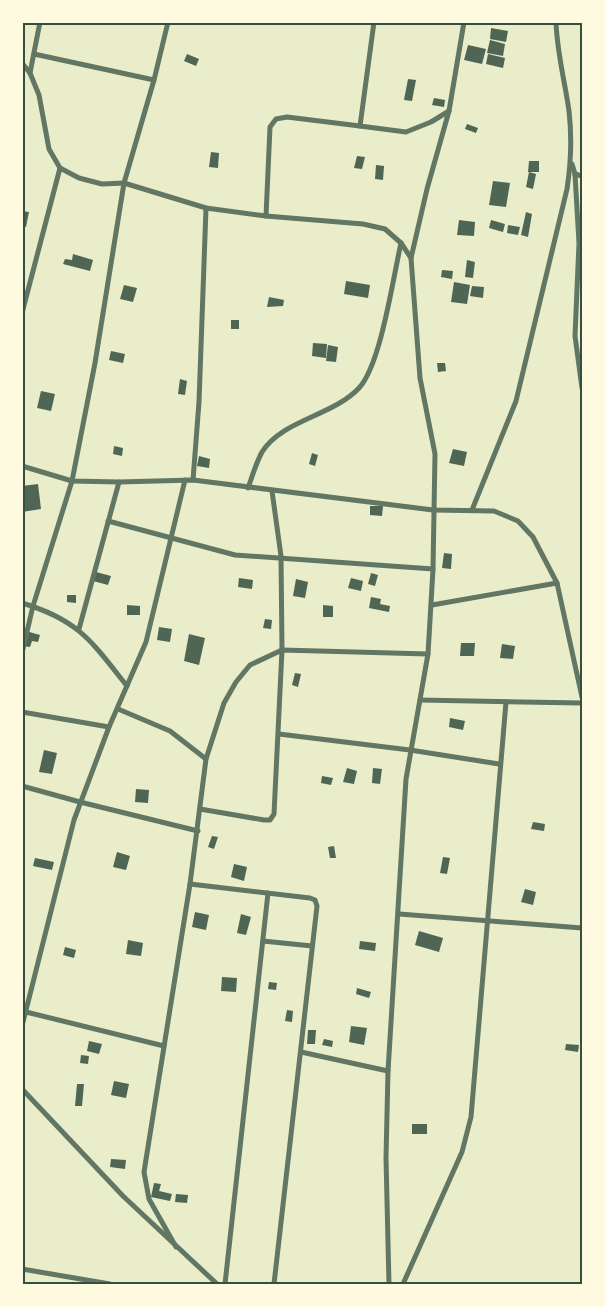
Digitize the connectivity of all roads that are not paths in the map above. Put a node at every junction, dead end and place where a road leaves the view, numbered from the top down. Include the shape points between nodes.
1 (40, 22) edge
2 (168, 22) edge
3 (374, 22) edge
4 (464, 22) edge
5 (556, 22) edge
6 (34, 54) junction
7 (22, 63) edge
8 (30, 74) junction
9 (154, 80) junction
10 (449, 111) junction
11 (360, 126) junction
12 (571, 160) junction
13 (60, 168) junction
14 (575, 174) junction
15 (582, 176) edge
16 (124, 183) junction
17 (206, 208) junction
18 (266, 216) junction
19 (401, 244) junction
20 (411, 258) junction
21 (22, 313) edge
22 (582, 388) edge
23 (23, 467) edge
24 (185, 480) junction
25 (192, 480) junction
26 (72, 481) junction
27 (119, 482) junction
28 (248, 488) junction
29 (272, 491) junction
30 (433, 510) junction
31 (472, 510) junction
32 (108, 521) junction
33 (172, 539) junction
34 (281, 556) junction
35 (433, 568) junction
36 (557, 583) junction
37 (22, 603) edge
38 (432, 605) junction
39 (33, 606) junction
40 (79, 629) junction
41 (282, 650) junction
42 (22, 653) edge
43 (428, 654) junction
44 (128, 686) junction
45 (582, 697) edge
46 (420, 700) junction
47 (506, 702) junction
48 (582, 703) edge
49 (118, 709) junction
50 (22, 712) edge
51 (109, 727) junction
52 (279, 734) junction
53 (410, 750) junction
54 (206, 759) junction
55 (499, 764) junction
56 (22, 786) edge
57 (80, 802) junction
58 (200, 809) junction
59 (198, 831) junction
60 (190, 884) junction
61 (268, 893) junction
62 (399, 914) junction
63 (486, 920) junction
64 (582, 928) edge
65 (263, 941) junction
66 (312, 946) junction
67 (26, 1012) junction
68 (22, 1026) edge
69 (164, 1046) junction
70 (302, 1052) junction
71 (388, 1072) junction
72 (22, 1089) edge
73 (176, 1247) junction
74 (22, 1269) edge
75 (110, 1284) edge
76 (217, 1284) edge
77 (224, 1284) edge
78 (274, 1284) edge
79 (388, 1284) edge
80 (403, 1284) edge

1 - 6 street
2 - 9 street
3 - 11 street
4 - 10 street
5 - 12 street via 569,113
6 - 8 street
6 - 9 street
7 - 8 street
8 - 13 street via 39,95 49,149
9 - 16 street
10 - 11 street via 406,132
10 - 20 street
11 - 18 street via 287,117 276,119 270,127
12 - 14 street
12 - 31 street via 567,189 516,402
13 - 16 street via 79,178 102,184
13 - 21 street
14 - 15 street
14 - 22 street via 579,244 575,336
16 - 17 street
16 - 26 street
17 - 18 street
17 - 25 street via 199,402
18 - 19 street via 363,224 385,229
19 - 20 street
19 - 28 street via 374,363 360,388 342,403 278,435 262,452
20 - 30 street via 420,378 435,454
23 - 26 street
24 - 25 street
24 - 27 street
24 - 33 street
25 - 28 street
26 - 27 street
26 - 39 street
27 - 32 street
28 - 29 street
29 - 30 street
29 - 34 street
30 - 31 street
30 - 35 street
31 - 36 street via 494,511 518,521 533,537
32 - 33 street
32 - 40 street
33 - 34 street via 235,555
33 - 44 street via 151,627
34 - 35 street
34 - 41 street
35 - 38 street
36 - 38 street
36 - 45 street
37 - 39 street
38 - 43 street
39 - 40 street via 57,615
39 - 42 street
40 - 44 street
41 - 43 street
41 - 52 street
41 - 54 street via 250,665 236,682 213,732
43 - 46 street
44 - 49 street
46 - 47 street
46 - 53 street
47 - 48 street
47 - 55 street
49 - 51 street
49 - 54 street via 170,731
50 - 51 street
51 - 57 street
52 - 53 street
52 - 58 street via 274,814 270,820
53 - 55 street
53 - 62 street
54 - 58 street
55 - 63 street
56 - 57 street
57 - 59 street
57 - 67 street
58 - 59 street
59 - 60 street
60 - 61 street
60 - 69 street
61 - 65 street
61 - 66 street via 315,900
62 - 63 street
62 - 71 street
63 - 64 street
63 - 80 street via 468,1135
65 - 66 street
65 - 77 street
66 - 70 street
67 - 68 street
67 - 69 street
69 - 73 street via 144,1172 148,1199
70 - 71 street
70 - 78 street
71 - 79 street
72 - 73 street
73 - 76 street
74 - 75 street

